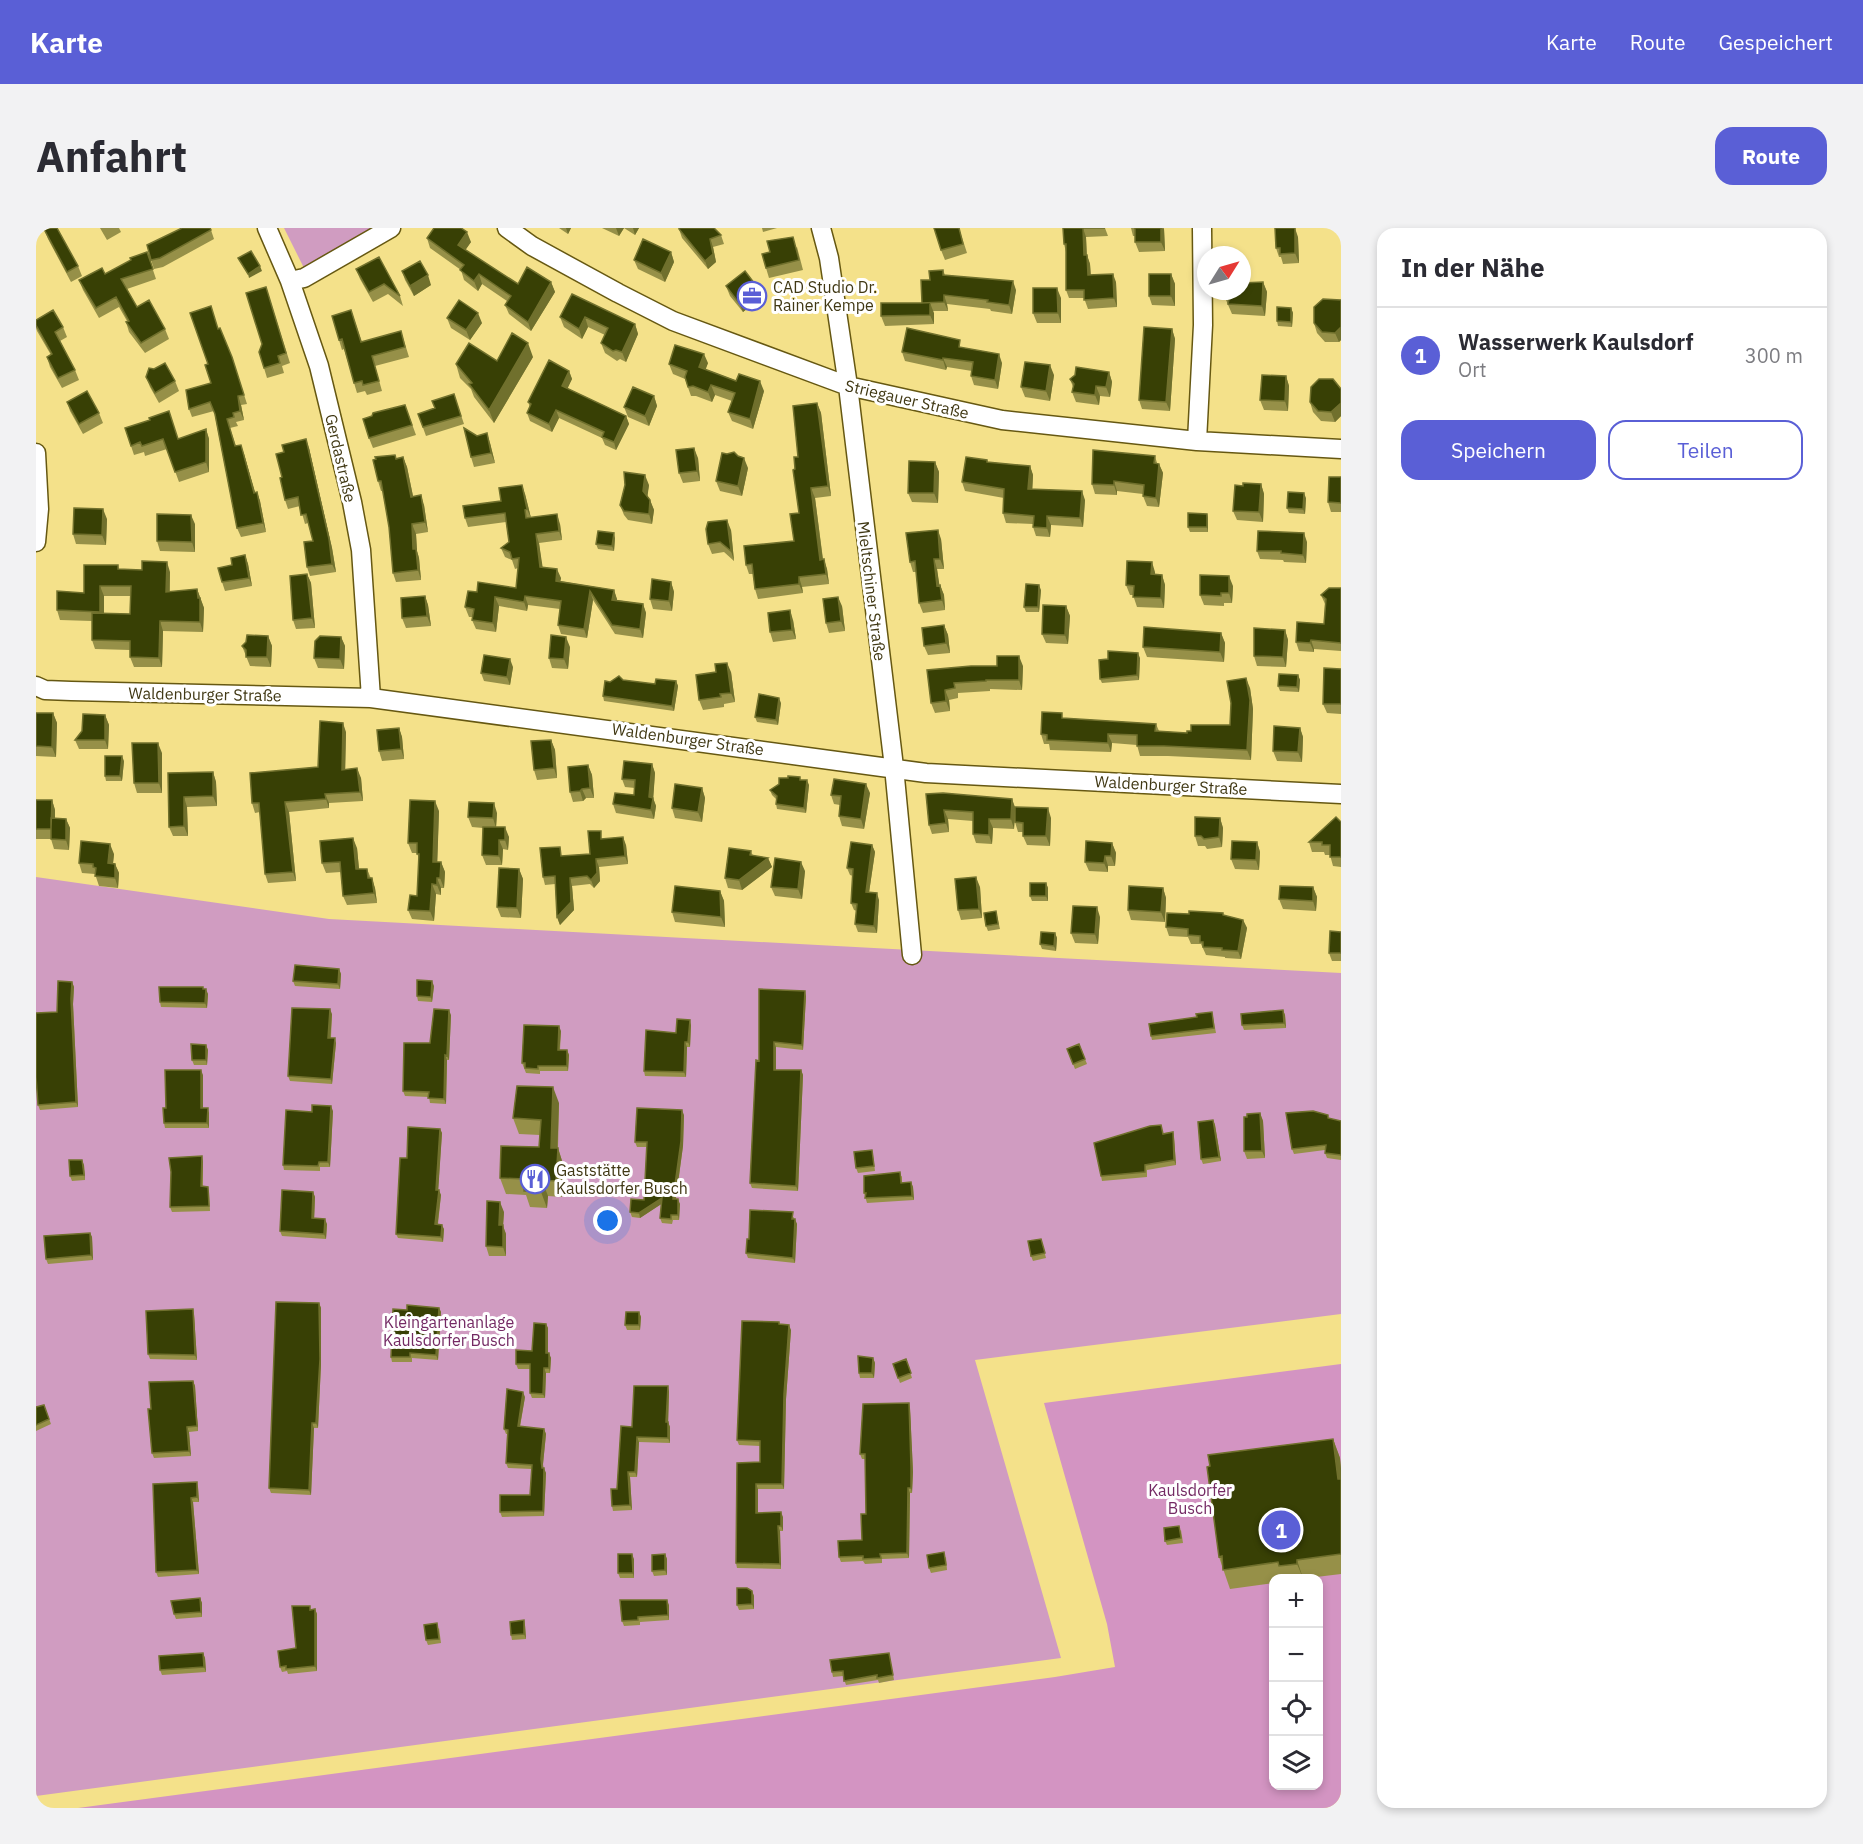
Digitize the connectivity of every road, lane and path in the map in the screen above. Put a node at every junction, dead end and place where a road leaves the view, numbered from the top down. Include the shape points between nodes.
1 (267, 228) edge
2 (391, 228) edge
3 (507, 228) edge
4 (821, 228) edge
5 (1202, 228) edge
6 (290, 281) junction
7 (848, 386) junction
8 (1197, 441) junction
9 (1341, 448) edge
10 (36, 453) edge
11 (36, 542) edge
12 (36, 686) edge
13 (371, 698) junction
14 (894, 767) junction
15 (1341, 794) edge
16 (912, 955) dead end

1 - 6 street, Gerdastraße
2 - 6 street via 304,278
3 - 7 street, Striegauer Straße via 532,246 673,321
4 - 7 street, Mieltschiner Straße
5 - 8 street via 1203,325
6 - 13 street, Gerdastraße via 319,366 361,550
7 - 8 street, Striegauer Straße via 1002,420
7 - 14 street, Mieltschiner Straße
8 - 9 street, Striegauer Straße
10 - 11 street
12 - 13 street, Waldenburger Straße via 62,691
13 - 14 street, Waldenburger Straße
14 - 15 street, Waldenburger Straße via 926,772
14 - 16 street, Mieltschiner Straße

